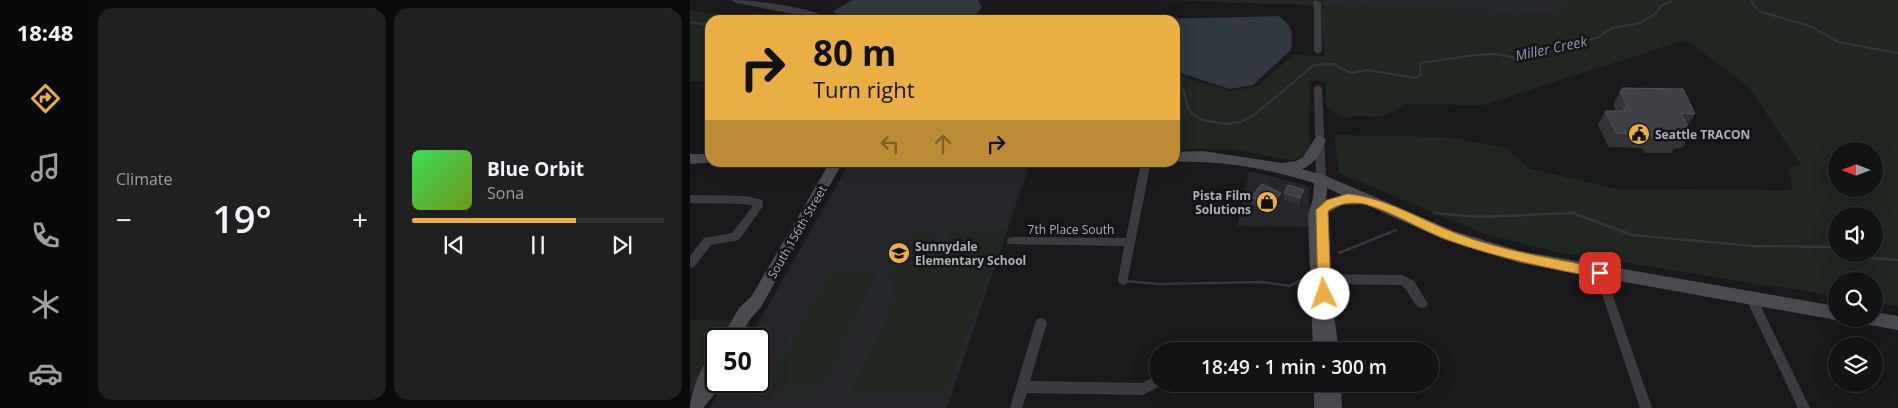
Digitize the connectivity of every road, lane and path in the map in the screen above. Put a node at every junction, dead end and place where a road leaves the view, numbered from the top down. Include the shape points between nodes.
1 (736, 0) edge
2 (1317, 3) dead end
3 (811, 15) edge
4 (1318, 51) dead end
5 (1318, 88) dead end
6 (1320, 140) junction
7 (1180, 157) edge
8 (705, 159) edge
9 (690, 160) edge
10 (834, 167) edge
11 (1145, 167) edge
12 (1279, 167) junction
13 (1321, 180) junction
14 (690, 200) edge
15 (1369, 201) junction
16 (1321, 204) junction
17 (1012, 242) dead end
18 (1130, 242) junction
19 (690, 264) edge
20 (1600, 273) junction
21 (1324, 279) junction
22 (1123, 280) dead end
23 (1752, 299) junction
24 (756, 302) junction
25 (1422, 304) dead end
26 (1828, 312) edge
27 (1883, 321) edge
28 (1041, 323) dead end
29 (1898, 323) edge
30 (736, 328) edge
31 (746, 328) edge
32 (1321, 342) edge
33 (1330, 342) edge
34 (705, 379) edge
35 (1149, 386) edge
36 (1022, 388) junction
37 (1322, 392) edge
38 (1332, 392) edge
39 (698, 402) edge
40 (1016, 408) edge
41 (1323, 408) edge
42 (1333, 408) edge
43 (1646, 408) edge
44 (1804, 408) edge

1 - 3 street
2 - 4 street
5 - 6 street
6 - 12 main road via 1310,160 1297,166
6 - 13 street
7 - 12 main road via 1203,156
8 - 9 main road
10 - 24 main road, South 156th Street
11 - 18 street
12 - 13 main road
13 - 15 main road
13 - 16 main road
14 - 19 street via 746,200 758,202 758,206 735,237 708,242
15 - 16 main road via 1340,200
15 - 20 main road via 1482,248
16 - 21 main road
16 - 32 main road via 1315,216
17 - 18 street, 7th Place South
18 - 22 street
20 - 23 main road
20 - 43 street
21 - 25 street via 1402,280 1410,284
21 - 33 main road
23 - 26 main road
23 - 44 street
24 - 30 main road, South 156th Street
24 - 31 main road, South 156th Street via 755,313
27 - 29 main road
28 - 36 street
34 - 39 main road
35 - 36 street via 1143,389
36 - 40 street
37 - 41 main road
38 - 42 main road

